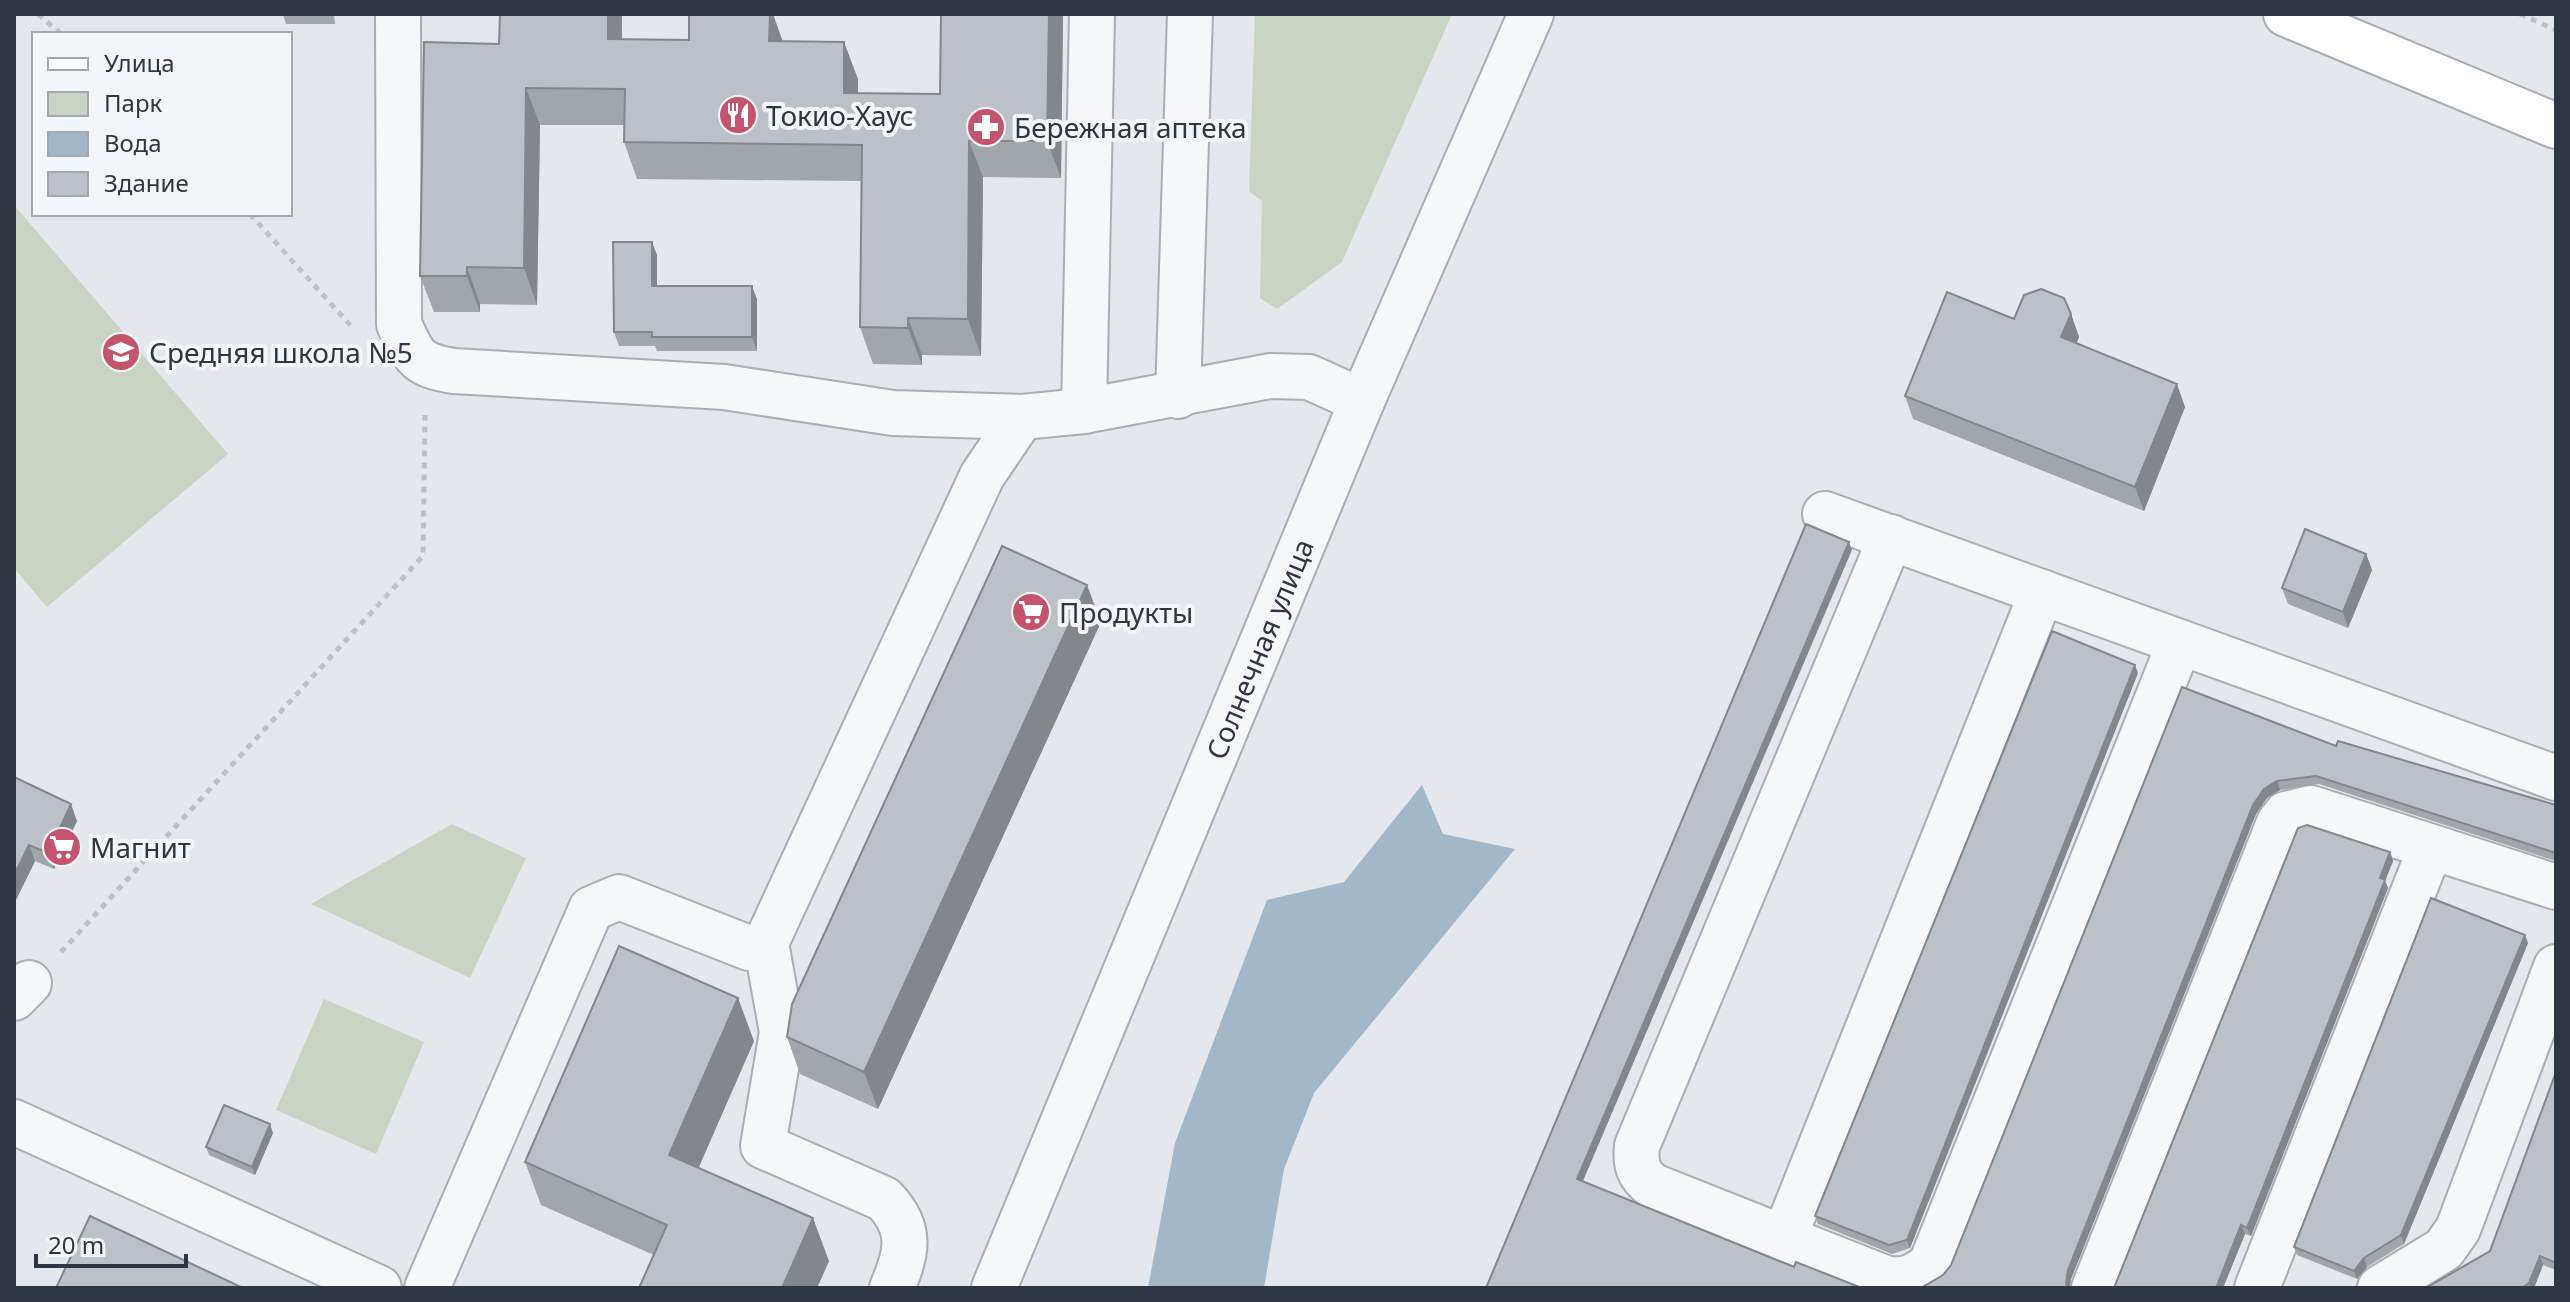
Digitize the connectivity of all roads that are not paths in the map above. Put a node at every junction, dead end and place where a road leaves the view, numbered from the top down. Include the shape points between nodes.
1 (398, 14) edge
2 (1092, 14) edge
3 (1190, 14) edge
4 (1531, 14) edge
5 (2286, 14) edge
6 (2556, 126) edge
7 (1178, 396) junction
8 (1362, 401) junction
9 (1084, 411) junction
10 (1022, 417) junction
11 (1825, 514) dead end
12 (1891, 537) junction
13 (2042, 592) junction
14 (2180, 642) junction
15 (2556, 778) edge
16 (2431, 847) junction
17 (2556, 887) edge
18 (766, 943) junction
19 (2556, 967) edge
20 (14, 1122) edge
21 (1784, 1238) junction
22 (2271, 1283) edge
23 (379, 1288) edge
24 (427, 1288) edge
25 (892, 1288) edge
26 (994, 1288) edge
27 (2094, 1288) edge
28 (2380, 1288) edge

1 - 10 street via 399,324 411,352 426,366 724,387 893,413
2 - 9 street
3 - 7 street
4 - 8 street, Солнечная улица
5 - 6 main road
7 - 8 street via 1270,376 1309,377
7 - 9 street
8 - 26 street, Солнечная улица
9 - 10 street
10 - 18 street via 982,476
11 - 12 street
12 - 13 street
12 - 21 street via 1637,1146 1638,1169 1653,1186
13 - 14 street
13 - 21 street
14 - 15 street
14 - 21 street via 1931,1264 1900,1281
16 - 17 street
16 - 22 street
16 - 27 street via 2311,808 2286,814 2279,823
18 - 24 street via 749,948 619,897 591,909
18 - 25 street via 782,1032 763,1146 884,1199 899,1214 905,1236 903,1263
19 - 28 street via 2458,1229 2444,1249
20 - 23 street

